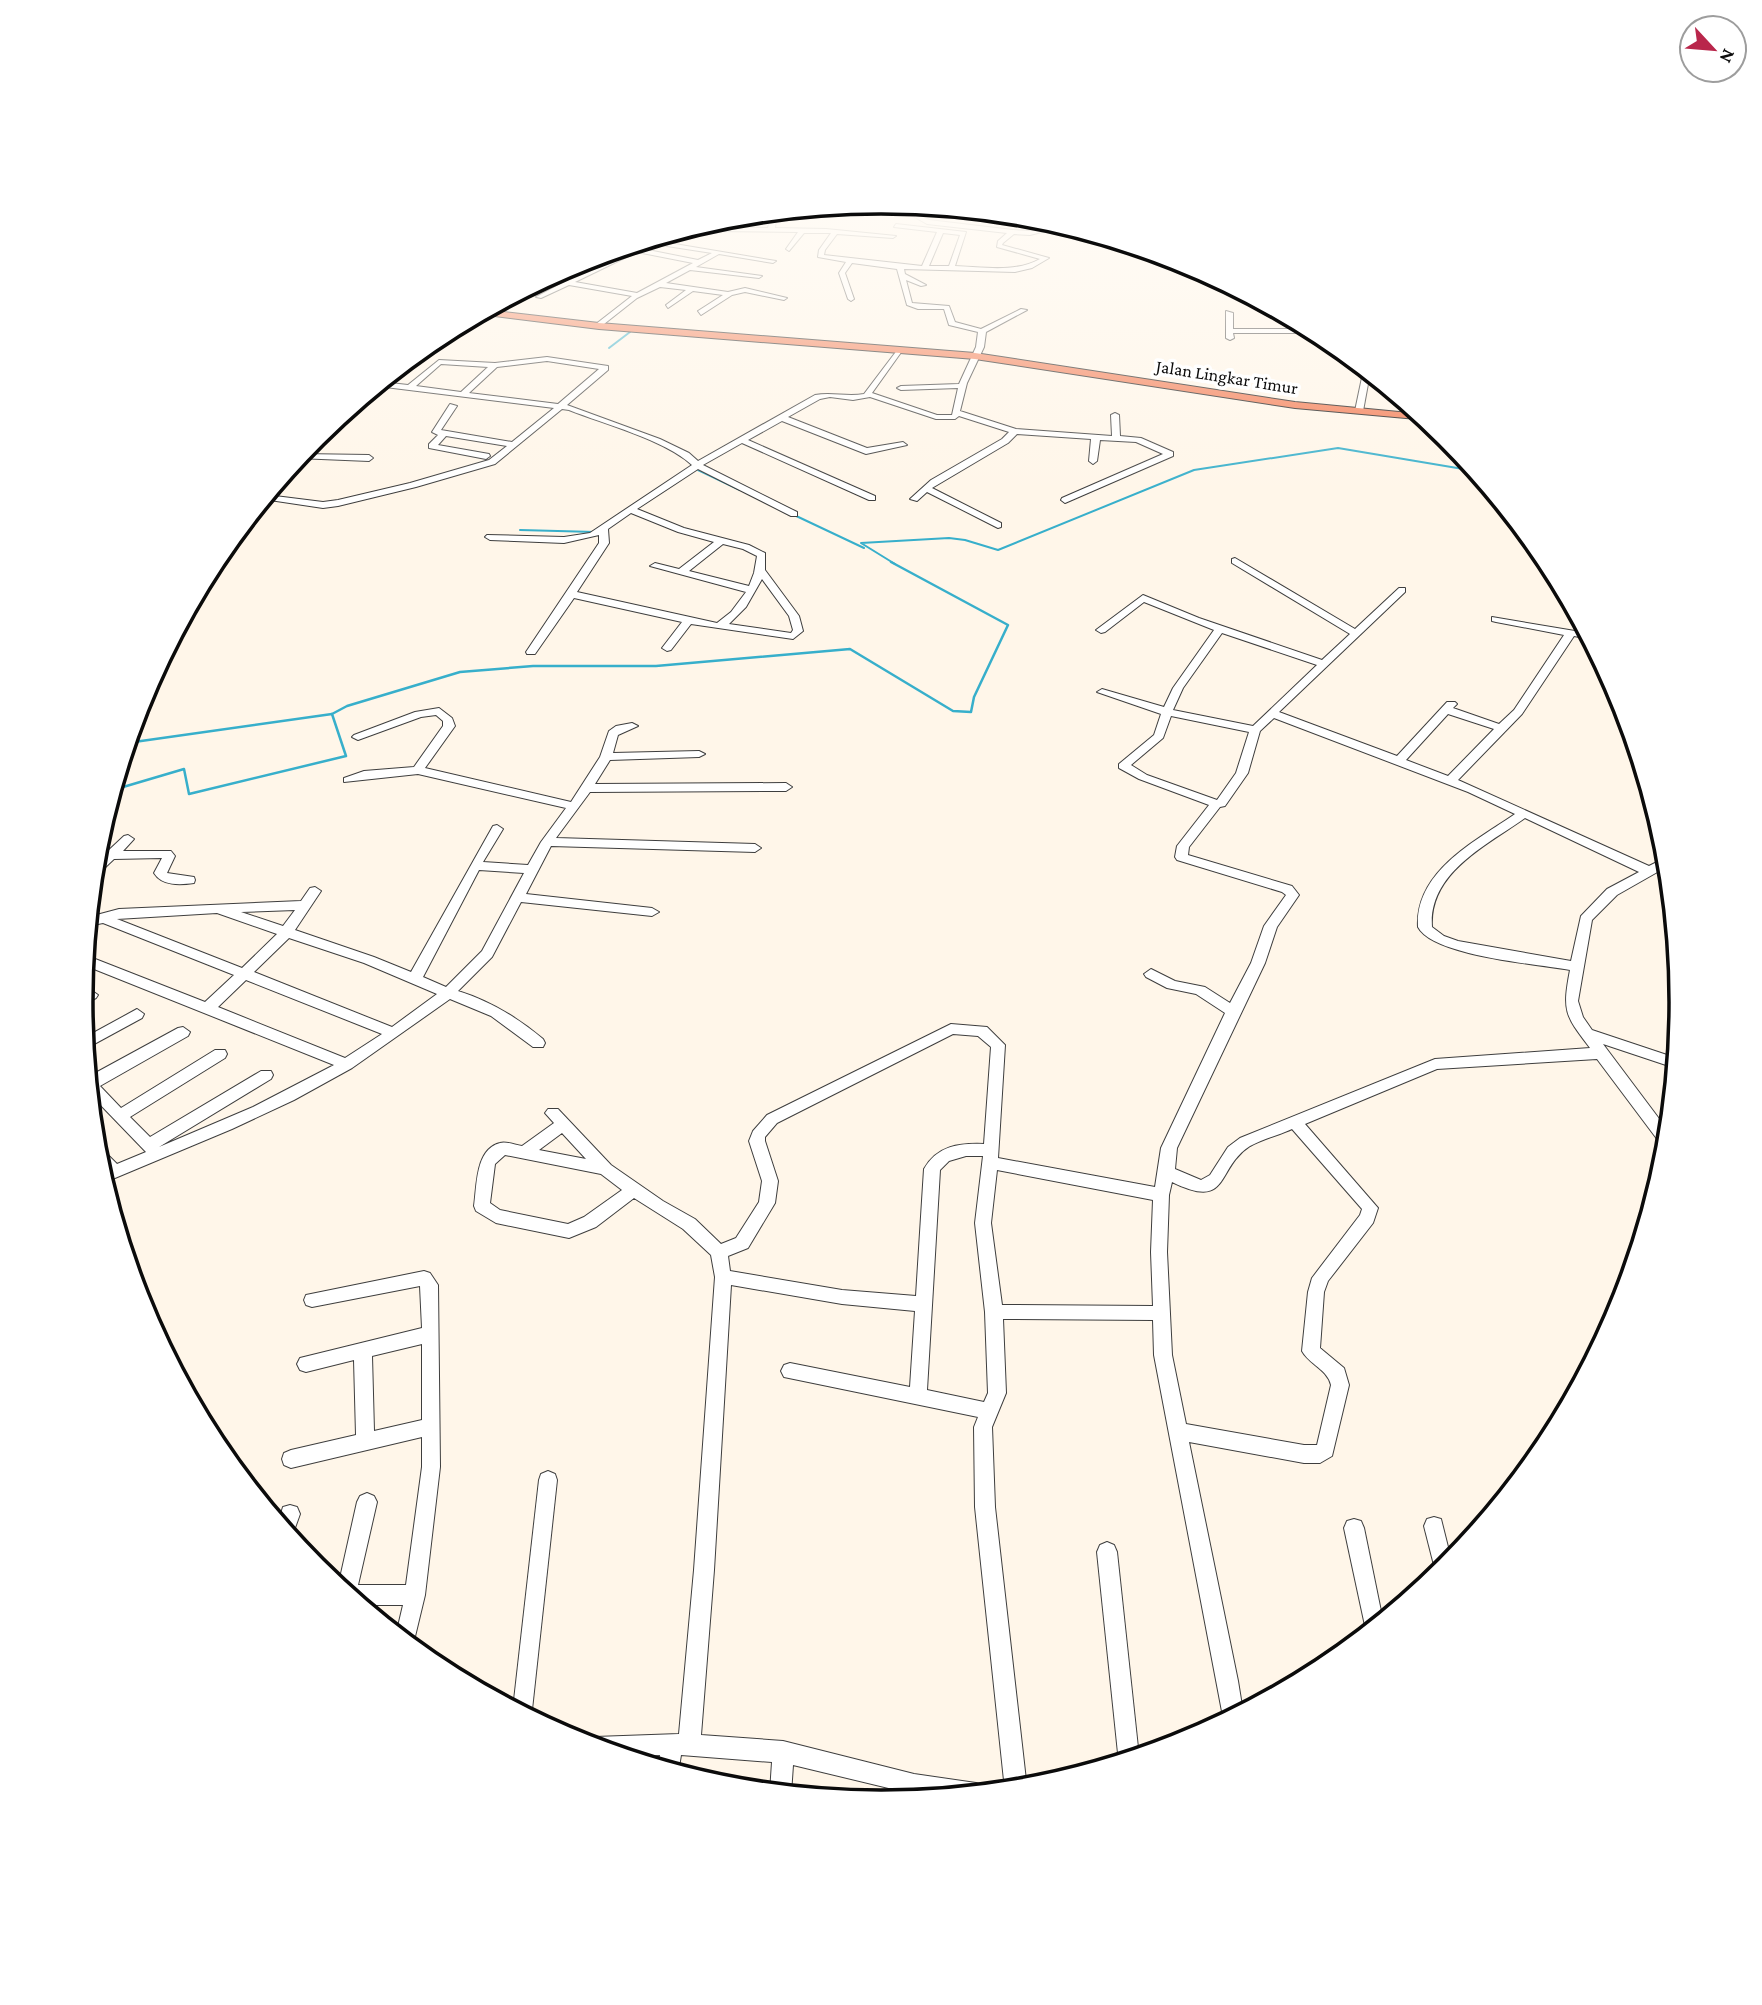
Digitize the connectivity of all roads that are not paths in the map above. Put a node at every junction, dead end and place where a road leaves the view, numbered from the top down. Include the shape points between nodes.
1 (625, 305) edge
2 (714, 305) edge
3 (911, 305) edge
4 (1023, 310) dead end
5 (701, 313) dead end
6 (1229, 313) dead end
7 (497, 315) edge
8 (599, 326) junction
9 (982, 331) junction
10 (1294, 332) edge
11 (898, 351) junction
12 (975, 356) junction
13 (495, 365) junction
14 (1365, 380) edge
15 (390, 386) edge
16 (962, 386) junction
17 (901, 388) dead end
18 (409, 389) junction
19 (462, 395) junction
20 (867, 395) junction
21 (453, 406) dead end
22 (561, 407) junction
23 (1359, 411) junction
24 (957, 413) junction
25 (1115, 415) dead end
26 (1408, 416) edge
27 (780, 417) junction
28 (1015, 431) junction
29 (443, 435) junction
30 (1096, 436) junction
31 (1116, 438) junction
32 (742, 440) junction
33 (515, 445) junction
34 (902, 445) dead end
35 (313, 456) edge
36 (486, 456) dead end
37 (369, 458) dead end
38 (1093, 461) dead end
39 (698, 466) junction
40 (928, 489) junction
41 (872, 498) dead end
42 (275, 499) edge
43 (914, 499) dead end
44 (1066, 500) dead end
45 (631, 510) junction
46 (794, 514) dead end
47 (998, 525) dead end
48 (603, 529) junction
49 (490, 537) dead end
50 (722, 540) junction
51 (1235, 561) dead end
52 (655, 566) dead end
53 (760, 570) junction
54 (682, 572) junction
55 (751, 590) junction
56 (1402, 590) dead end
57 (571, 594) junction
58 (1496, 619) dead end
59 (688, 621) junction
60 (720, 625) junction
61 (1220, 628) junction
62 (1101, 629) dead end
63 (1357, 634) junction
64 (1570, 634) junction
65 (1578, 635) edge
66 (667, 648) dead end
67 (531, 652) dead end
68 (1325, 664) junction
69 (1102, 692) dead end
70 (1167, 712) junction
71 (1272, 712) junction
72 (632, 726) dead end
73 (1501, 728) junction
74 (1255, 730) junction
75 (358, 737) dead end
76 (699, 754) dead end
77 (606, 757) junction
78 (1399, 761) junction
79 (418, 769) junction
80 (348, 780) dead end
81 (1450, 781) junction
82 (786, 787) dead end
83 (587, 788) junction
84 (1216, 804) junction
85 (574, 806) junction
86 (1524, 813) junction
87 (497, 829) dead end
88 (128, 839) dead end
89 (547, 842) junction
90 (755, 849) dead end
91 (114, 855) junction
92 (106, 862) edge
93 (475, 866) junction
94 (1657, 868) edge
95 (530, 869) junction
96 (1650, 872) junction
97 (189, 880) dead end
98 (315, 891) dead end
99 (517, 897) junction
100 (307, 905) junction
101 (218, 909) junction
102 (652, 912) dead end
103 (108, 917) junction
104 (97, 920) edge
105 (285, 934) junction
106 (94, 964) edge
107 (1576, 967) junction
108 (246, 974) junction
109 (1151, 974) dead end
110 (414, 980) junction
111 (448, 993) junction
112 (207, 1009) junction
113 (1233, 1011) junction
114 (137, 1014) dead end
115 (183, 1032) dead end
116 (394, 1033) junction
117 (1587, 1034) junction
118 (94, 1039) edge
119 (538, 1042) dead end
120 (1602, 1053) junction
121 (220, 1054) dead end
122 (1667, 1060) edge
123 (347, 1064) junction
124 (266, 1075) dead end
125 (97, 1080) edge
126 (98, 1093) edge
127 (120, 1116) junction
128 (1295, 1122) junction
129 (1659, 1130) edge
130 (153, 1150) junction
131 (526, 1151) junction
132 (991, 1156) junction
133 (605, 1169) junction
134 (1167, 1172) junction
135 (112, 1173) edge
136 (634, 1190) junction
137 (1161, 1195) junction
138 (719, 1252) junction
139 (723, 1277) junction
140 (312, 1300) dead end
141 (923, 1304) junction
142 (993, 1312) junction
143 (1161, 1313) junction
144 (430, 1334) junction
145 (363, 1350) junction
146 (306, 1364) dead end
147 (790, 1371) dead end
148 (918, 1398) junction
149 (989, 1411) junction
150 (431, 1426) junction
151 (1178, 1432) junction
152 (365, 1440) junction
153 (291, 1459) dead end
154 (548, 1480) dead end
155 (367, 1502) dead end
156 (1434, 1526) dead end
157 (1354, 1528) dead end
158 (1107, 1552) dead end
159 (1441, 1557) edge
160 (348, 1583) edge
161 (360, 1594) edge
162 (415, 1595) junction
163 (1372, 1619) edge
164 (407, 1632) edge
165 (524, 1705) edge
166 (1232, 1708) edge
167 (680, 1744) junction
168 (622, 1747) edge
169 (1128, 1751) edge
170 (783, 1752) junction
171 (672, 1762) edge
172 (1015, 1779) edge
173 (781, 1784) edge
174 (938, 1788) edge

1 - 8 street
2 - 5 street
3 - 9 street via 947,307 952,323
4 - 9 street
6 - 10 street via 1230,335
7 - 8 highway, Jalan Lingkar Timur
8 - 11 highway, Jalan Lingkar Timur
9 - 12 street
11 - 12 highway, Jalan Lingkar Timur
11 - 20 street
12 - 16 street
12 - 23 highway, Jalan Lingkar Timur
13 - 18 street via 439,362
13 - 19 street
13 - 22 street via 547,359 605,368
14 - 23 street
15 - 18 street
16 - 17 street
16 - 24 street
18 - 19 street
19 - 22 street
20 - 24 street via 943,418
20 - 27 street via 824,395
21 - 29 street via 436,431
22 - 33 street
22 - 39 street via 657,441
23 - 26 highway, Jalan Lingkar Timur
24 - 28 street
25 - 31 street
27 - 32 street
27 - 34 street via 866,451
28 - 30 street
28 - 40 street
29 - 33 street
29 - 36 street via 432,446
30 - 31 street
30 - 38 street
31 - 44 street via 1138,440 1170,454
32 - 39 street
32 - 41 street
33 - 42 street via 492,462 469,470 338,503
35 - 37 street
39 - 45 street
39 - 46 street
40 - 43 street
40 - 47 street
45 - 48 street
45 - 50 street
48 - 49 street via 564,540
48 - 57 street via 604,543
50 - 53 street via 758,551 763,562
50 - 54 street
51 - 63 street
52 - 54 street
53 - 55 street
53 - 60 street via 794,616 797,634 787,637
54 - 55 street
55 - 60 street via 730,620
56 - 63 street
57 - 59 street
57 - 67 street
58 - 64 street
59 - 60 street
59 - 66 street
61 - 62 street via 1141,598
61 - 68 street
61 - 70 street via 1178,688
63 - 68 street
64 - 65 street
64 - 73 street via 1518,712
68 - 71 street
69 - 70 street
70 - 74 street
70 - 84 street via 1159,736 1123,766
71 - 74 street
71 - 78 street
72 - 77 street via 613,733
73 - 78 street via 1448,706
73 - 81 street
74 - 84 street via 1242,773 1234,788
75 - 79 street via 419,714 443,713 449,726
76 - 77 street
77 - 83 street
78 - 81 street
79 - 80 street
79 - 85 street
81 - 86 street
82 - 83 street
83 - 85 street
84 - 113 street via 1183,846 1181,857 1293,894 1271,926 1258,964
85 - 89 street
86 - 96 street
86 - 107 street via 1434,886 1424,923 1437,938 1461,945
87 - 93 street
88 - 91 street
89 - 90 street
89 - 95 street
91 - 92 street
91 - 97 street via 167,854 162,876
93 - 95 street
93 - 110 street
94 - 96 street
95 - 99 street
96 - 107 street via 1612,892 1586,919
98 - 100 street
99 - 102 street
99 - 111 street via 486,954
100 - 101 street
100 - 105 street
101 - 103 street
101 - 105 street
103 - 104 street
103 - 108 street via 109,922
105 - 108 street
105 - 110 street via 369,960
106 - 112 street
107 - 117 street via 1571,1001
108 - 112 street
108 - 116 street
109 - 113 street via 1172,985 1200,990
110 - 111 street
111 - 116 street
111 - 119 street via 515,1023
112 - 123 street
113 - 134 street via 1169,1148
114 - 118 street
115 - 125 street
116 - 123 street
117 - 120 street
117 - 122 street
120 - 128 street via 1435,1065
120 - 129 street
121 - 127 street
123 - 130 street via 228,1124
124 - 130 street
126 - 127 street
127 - 130 street
128 - 134 street via 1235,1148 1219,1180 1210,1186 1188,1184
128 - 151 street via 1370,1208 1367,1218 1325,1268 1316,1292 1311,1351 1338,1374 1340,1385 1325,1450 1304,1454
130 - 135 street
131 - 133 street
131 - 133 street via 559,1119
131 - 136 street via 502,1148 488,1162 482,1206 488,1212 569,1231 590,1222
132 - 137 street
132 - 138 street via 998,1045 982,1031 951,1029 772,1119 757,1141 770,1181 765,1210 742,1243
132 - 141 street via 954,1151 943,1155 932,1169
132 - 142 street via 984,1223
133 - 136 street
134 - 137 street
136 - 138 street via 690,1224
137 - 143 street
138 - 139 street
139 - 141 street via 842,1297
139 - 167 street via 702,1615
140 - 144 street via 425,1278 430,1285
141 - 148 street
142 - 143 street
142 - 149 street via 997,1393
143 - 151 street via 1163,1355
144 - 145 street
144 - 150 street
145 - 146 street
145 - 152 street
147 - 148 street
148 - 149 street
149 - 172 street via 983,1426 985,1507
150 - 152 street
150 - 162 street via 432,1467
151 - 166 street
152 - 153 street
154 - 165 street
155 - 160 street
156 - 159 street
157 - 163 street
158 - 169 street
161 - 162 street
162 - 164 street
167 - 168 street
167 - 170 street
167 - 171 street
170 - 173 street
170 - 174 street

